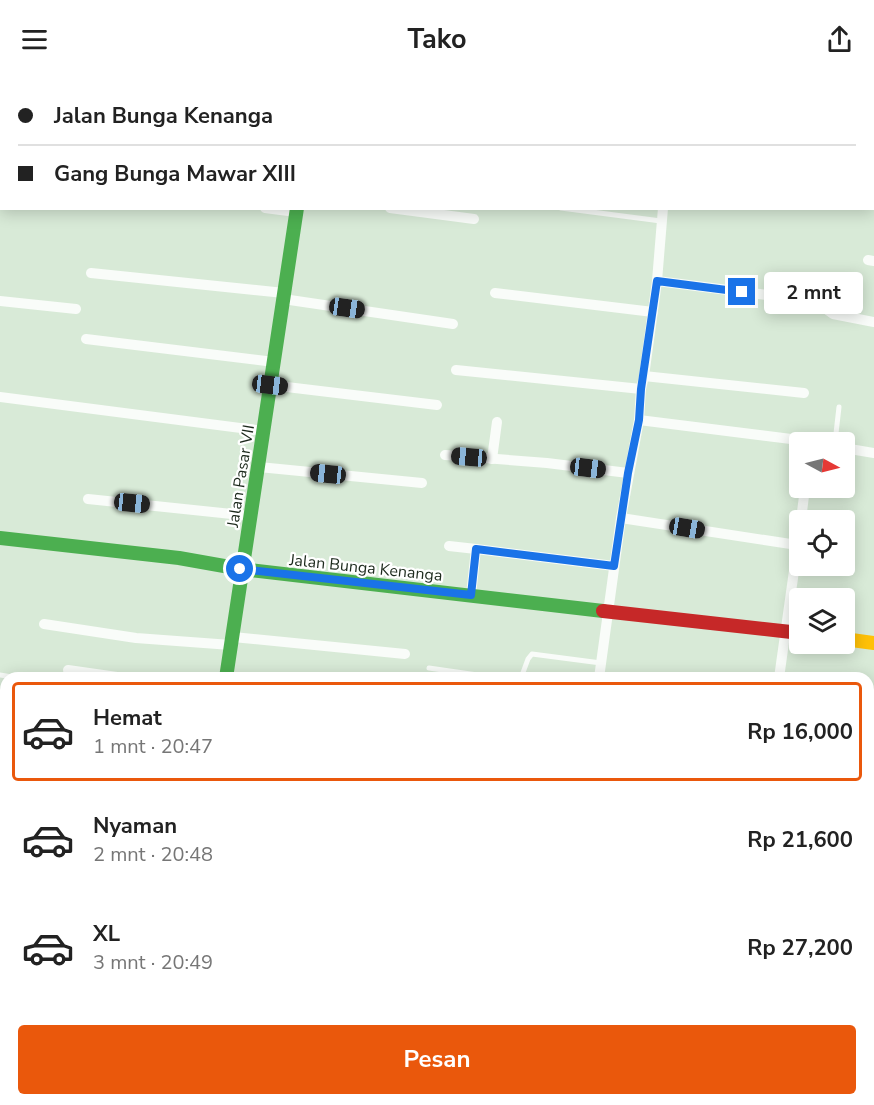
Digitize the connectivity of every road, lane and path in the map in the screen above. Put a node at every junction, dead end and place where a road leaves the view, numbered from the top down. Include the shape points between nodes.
1 (296, 210) edge
2 (405, 210) edge
3 (577, 210) edge
4 (663, 210) edge
5 (474, 219) dead end
6 (662, 221) junction
7 (91, 273) dead end
8 (657, 281) junction
9 (495, 293) dead end
10 (284, 296) junction
11 (0, 301) edge
12 (76, 309) dead end
13 (653, 312) junction
14 (874, 322) edge
15 (453, 324) dead end
16 (86, 339) dead end
17 (274, 362) junction
18 (456, 370) dead end
19 (644, 376) junction
20 (270, 385) junction
21 (641, 389) junction
22 (804, 393) dead end
23 (0, 397) edge
24 (437, 405) dead end
25 (839, 407) dead end
26 (639, 420) junction
27 (497, 422) dead end
28 (264, 430) junction
29 (836, 432) edge
30 (789, 439) edge
31 (855, 450) edge
32 (874, 453) edge
33 (445, 455) dead end
34 (492, 459) junction
35 (259, 466) junction
36 (628, 473) junction
37 (422, 483) dead end
38 (88, 498) dead end
39 (251, 516) junction
40 (621, 518) junction
41 (0, 538) edge
42 (789, 543) edge
43 (449, 546) dead end
44 (476, 549) junction
45 (614, 566) junction
46 (240, 569) junction
47 (471, 595) junction
48 (610, 611) junction
49 (45, 624) dead end
50 (789, 633) edge
51 (855, 640) edge
52 (232, 641) junction
53 (874, 643) edge
54 (789, 646) edge
55 (405, 654) dead end
56 (602, 663) junction
57 (429, 668) dead end
58 (68, 670) dead end
59 (82, 672) edge
60 (227, 672) edge
61 (457, 672) edge
62 (523, 672) edge
63 (600, 672) edge
64 (781, 672) edge
65 (0, 1026) edge
66 (0, 1081) edge

1 - 10 street, Jalan Pasar VII
2 - 5 street
3 - 6 lane
4 - 6 street
6 - 8 street
7 - 10 street
8 - 13 street
8 - 14 street via 806,300 833,314
9 - 13 street
10 - 15 street
10 - 17 street, Jalan Pasar VII
11 - 12 street
13 - 19 street
16 - 17 street
17 - 20 street, Jalan Pasar VII
18 - 21 street
19 - 21 street
19 - 22 street
20 - 24 street
20 - 28 street, Jalan Pasar VII
21 - 26 street
23 - 28 street
25 - 29 lane
26 - 30 street
26 - 36 street
27 - 34 street
28 - 35 street, Jalan Pasar VII
31 - 32 street
33 - 34 street
34 - 36 street
35 - 37 street
35 - 39 street, Jalan Pasar VII
36 - 40 street
38 - 39 street
39 - 46 street, Jalan Pasar VII
40 - 42 street
40 - 45 street
41 - 46 street, Jalan Bunga Kenanga via 179,558
43 - 44 street
44 - 45 street
44 - 47 street
45 - 48 street
46 - 47 street, Jalan Bunga Kenanga
46 - 52 street, Jalan Pasar VII
47 - 48 street, Jalan Bunga Kenanga
48 - 50 street, Jalan Bunga Kenanga
48 - 56 street
49 - 52 street via 136,638
51 - 53 street
52 - 55 street
52 - 60 street, Jalan Pasar VII
54 - 64 street
56 - 62 lane via 532,654
56 - 63 street
57 - 61 lane
58 - 59 street
65 - 66 street

